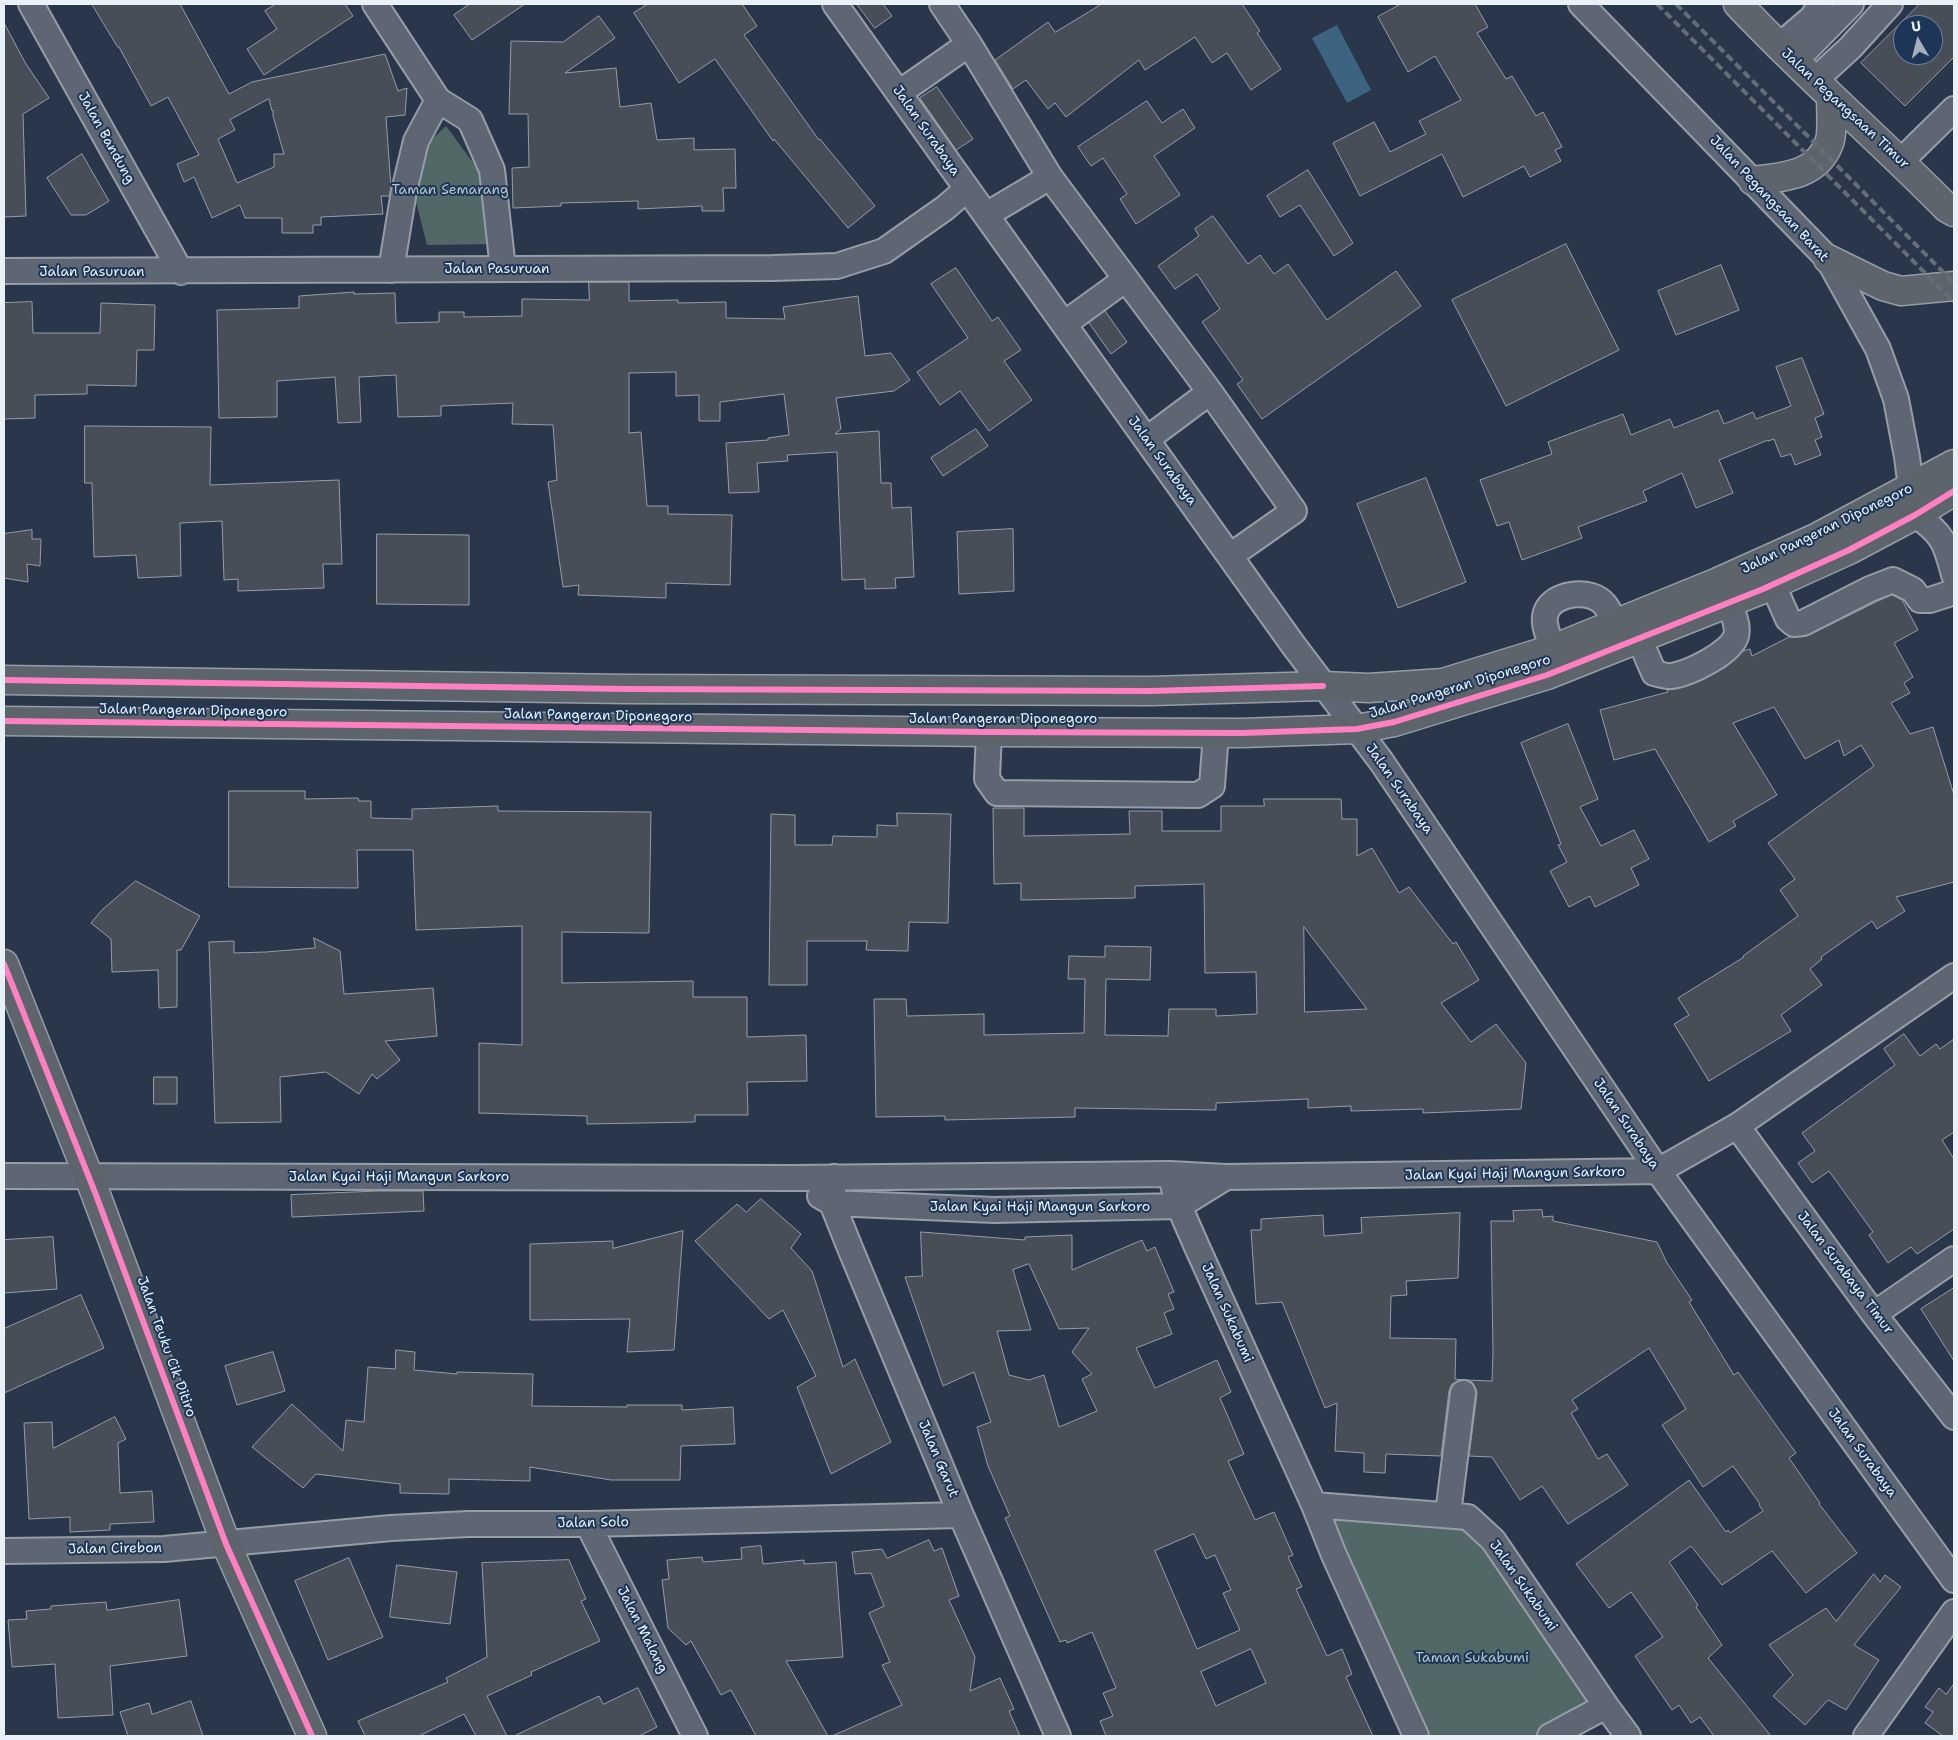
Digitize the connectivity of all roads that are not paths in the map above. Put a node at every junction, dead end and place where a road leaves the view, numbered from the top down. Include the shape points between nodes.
1 (31, 4) edge
2 (375, 4) edge
3 (835, 4) edge
4 (942, 4) edge
5 (1581, 4) edge
6 (1738, 4) edge
7 (1820, 4) edge
8 (1852, 4) edge
9 (1890, 4) edge
10 (969, 44) junction
11 (1786, 55) junction
12 (1823, 88) junction
13 (899, 93) junction
14 (438, 100) junction
15 (1954, 109) edge
16 (1901, 161) junction
17 (1754, 181) junction
18 (1040, 183) junction
19 (967, 189) junction
20 (996, 209) junction
21 (1954, 212) edge
22 (1828, 259) junction
23 (503, 269) junction
24 (391, 270) junction
25 (4, 271) edge
26 (182, 272) junction
27 (1116, 286) junction
28 (1954, 286) edge
29 (1064, 324) junction
30 (1203, 397) junction
31 (1147, 439) junction
32 (1954, 464) edge
33 (1911, 488) junction
34 (1954, 491) edge
35 (1915, 515) junction
36 (1230, 556) junction
37 (1954, 575) edge
38 (1773, 585) junction
39 (1723, 592) junction
40 (1954, 592) edge
41 (1615, 624) junction
42 (1639, 638) junction
43 (1553, 649) junction
44 (4, 680) edge
45 (1323, 686) junction
46 (627, 689) junction
47 (4, 721) edge
48 (637, 729) junction
49 (1358, 729) junction
50 (989, 732) junction
51 (1216, 733) junction
52 (4, 964) edge
53 (1954, 976) edge
54 (1737, 1126) junction
55 (1658, 1172) junction
56 (1170, 1174) junction
57 (4, 1176) edge
58 (89, 1176) junction
59 (993, 1176) junction
60 (834, 1177) junction
61 (1226, 1177) junction
62 (793, 1178) junction
63 (832, 1204) junction
64 (1179, 1206) junction
65 (994, 1210) junction
66 (1954, 1259) edge
67 (1874, 1314) junction
68 (1463, 1393) dead end
69 (1954, 1417) edge
70 (1314, 1504) junction
71 (1448, 1514) junction
72 (961, 1515) junction
73 (588, 1524) junction
74 (226, 1544) junction
75 (4, 1550) edge
76 (1954, 1580) edge
77 (1954, 1612) edge
78 (1606, 1706) junction
79 (312, 1736) edge
80 (695, 1736) edge
81 (1058, 1736) edge
82 (1416, 1736) edge
83 (1550, 1736) edge
84 (1628, 1736) edge
85 (1866, 1736) edge

1 - 26 street, Jalan Bandung
2 - 14 street
3 - 13 street, Jalan Surabaya
4 - 10 street
5 - 17 street, Jalan Pegangsaan Barat
6 - 11 main road, Jalan Pegangsaan Timur
7 - 11 street
8 - 11 street
9 - 12 street via 1850,48
10 - 13 street
10 - 18 street
11 - 12 main road, Jalan Pegangsaan Timur
12 - 16 main road, Jalan Pegangsaan Timur
12 - 17 main road via 1830,142 1818,161 1795,175
13 - 19 street, Jalan Surabaya
14 - 23 street via 470,120 492,170
14 - 24 street via 416,141
15 - 16 street
16 - 21 main road, Jalan Pegangsaan Timur
17 - 22 street, Jalan Pegangsaan Barat
18 - 20 street
18 - 27 street
19 - 20 street, Jalan Surabaya
19 - 23 street, Jalan Pasuruan via 884,252 837,266
20 - 29 street, Jalan Surabaya
22 - 28 main road via 1883,286 1901,291
22 - 33 street, Jalan Pegangsaan Barat via 1881,356 1896,399
23 - 24 street, Jalan Pasuruan
24 - 26 street, Jalan Pasuruan
25 - 26 street, Jalan Pasuruan
27 - 29 street
27 - 30 street
29 - 31 street, Jalan Surabaya
30 - 31 street
30 - 36 street via 1294,511
31 - 36 street, Jalan Surabaya
32 - 33 main road, Jalan Pangeran Diponegoro
33 - 39 main road, Jalan Pangeran Diponegoro
34 - 35 main road, Jalan Pangeran Diponegoro
35 - 37 street via 1933,528 1945,544
35 - 38 main road, Jalan Pangeran Diponegoro
36 - 45 street, Jalan Surabaya
38 - 39 main road, Jalan Pangeran Diponegoro
38 - 40 street via 1788,619 1794,624 1803,623 1893,580 1914,590 1920,600
39 - 41 main road, Jalan Pangeran Diponegoro
39 - 42 main road, Jalan Pangeran Diponegoro
39 - 42 street via 1736,618 1736,635 1730,647 1709,661 1671,676 1654,673
41 - 43 main road, Jalan Pangeran Diponegoro
41 - 43 street via 1604,602 1591,596 1562,597 1548,608 1545,620
42 - 49 main road, Jalan Pangeran Diponegoro via 1547,675 1394,722
43 - 45 main road, Jalan Pangeran Diponegoro via 1443,683 1369,688
44 - 46 main road, Jalan Pangeran Diponegoro
45 - 46 main road, Jalan Pangeran Diponegoro via 1151,691
45 - 49 street, Jalan Surabaya
46 - 48 main road via 647,702 648,712
47 - 48 main road, Jalan Pangeran Diponegoro
48 - 50 main road, Jalan Pangeran Diponegoro
49 - 51 main road, Jalan Pangeran Diponegoro
49 - 55 street, Jalan Surabaya
50 - 51 main road, Jalan Pangeran Diponegoro
50 - 51 street via 987,779 997,793 1198,795 1212,786
52 - 58 main road, Jalan Teuku Cik Ditiro
53 - 54 street, Jalan Kyai Haji Mangun Sarkoro
54 - 55 street, Jalan Kyai Haji Mangun Sarkoro
54 - 67 street, Jalan Surabaya Timur
55 - 61 street, Jalan Kyai Haji Mangun Sarkoro
55 - 76 street, Jalan Surabaya
56 - 59 street, Jalan Kyai Haji Mangun Sarkoro
56 - 61 street, Jalan Kyai Haji Mangun Sarkoro
56 - 64 street, Jalan Sukabumi
57 - 58 street, Jalan Kyai Haji Mangun Sarkoro
58 - 62 street, Jalan Kyai Haji Mangun Sarkoro
58 - 74 main road, Jalan Teuku Cik Ditiro
59 - 60 street, Jalan Kyai Haji Mangun Sarkoro
59 - 65 street
60 - 62 street, Jalan Kyai Haji Mangun Sarkoro
60 - 63 street, Jalan Garut
61 - 64 street
62 - 63 street
63 - 65 street, Jalan Kyai Haji Mangun Sarkoro
63 - 72 street, Jalan Garut
64 - 65 street, Jalan Kyai Haji Mangun Sarkoro
64 - 70 street, Jalan Sukabumi
66 - 67 street
67 - 69 street, Jalan Surabaya Timur
68 - 71 street
70 - 71 street, Jalan Sukabumi
70 - 82 street, Jalan Sukabumi via 1334,1556
71 - 78 street, Jalan Sukabumi via 1468,1517 1493,1540
72 - 73 street, Jalan Solo
72 - 81 street, Jalan Garut
73 - 74 street, Jalan Solo via 391,1528
73 - 80 street, Jalan Malang
74 - 75 street, Jalan Cirebon via 164,1549
74 - 79 main road, Jalan Teuku Cik Ditiro
77 - 85 street
78 - 83 street
78 - 84 street, Jalan Sukabumi

